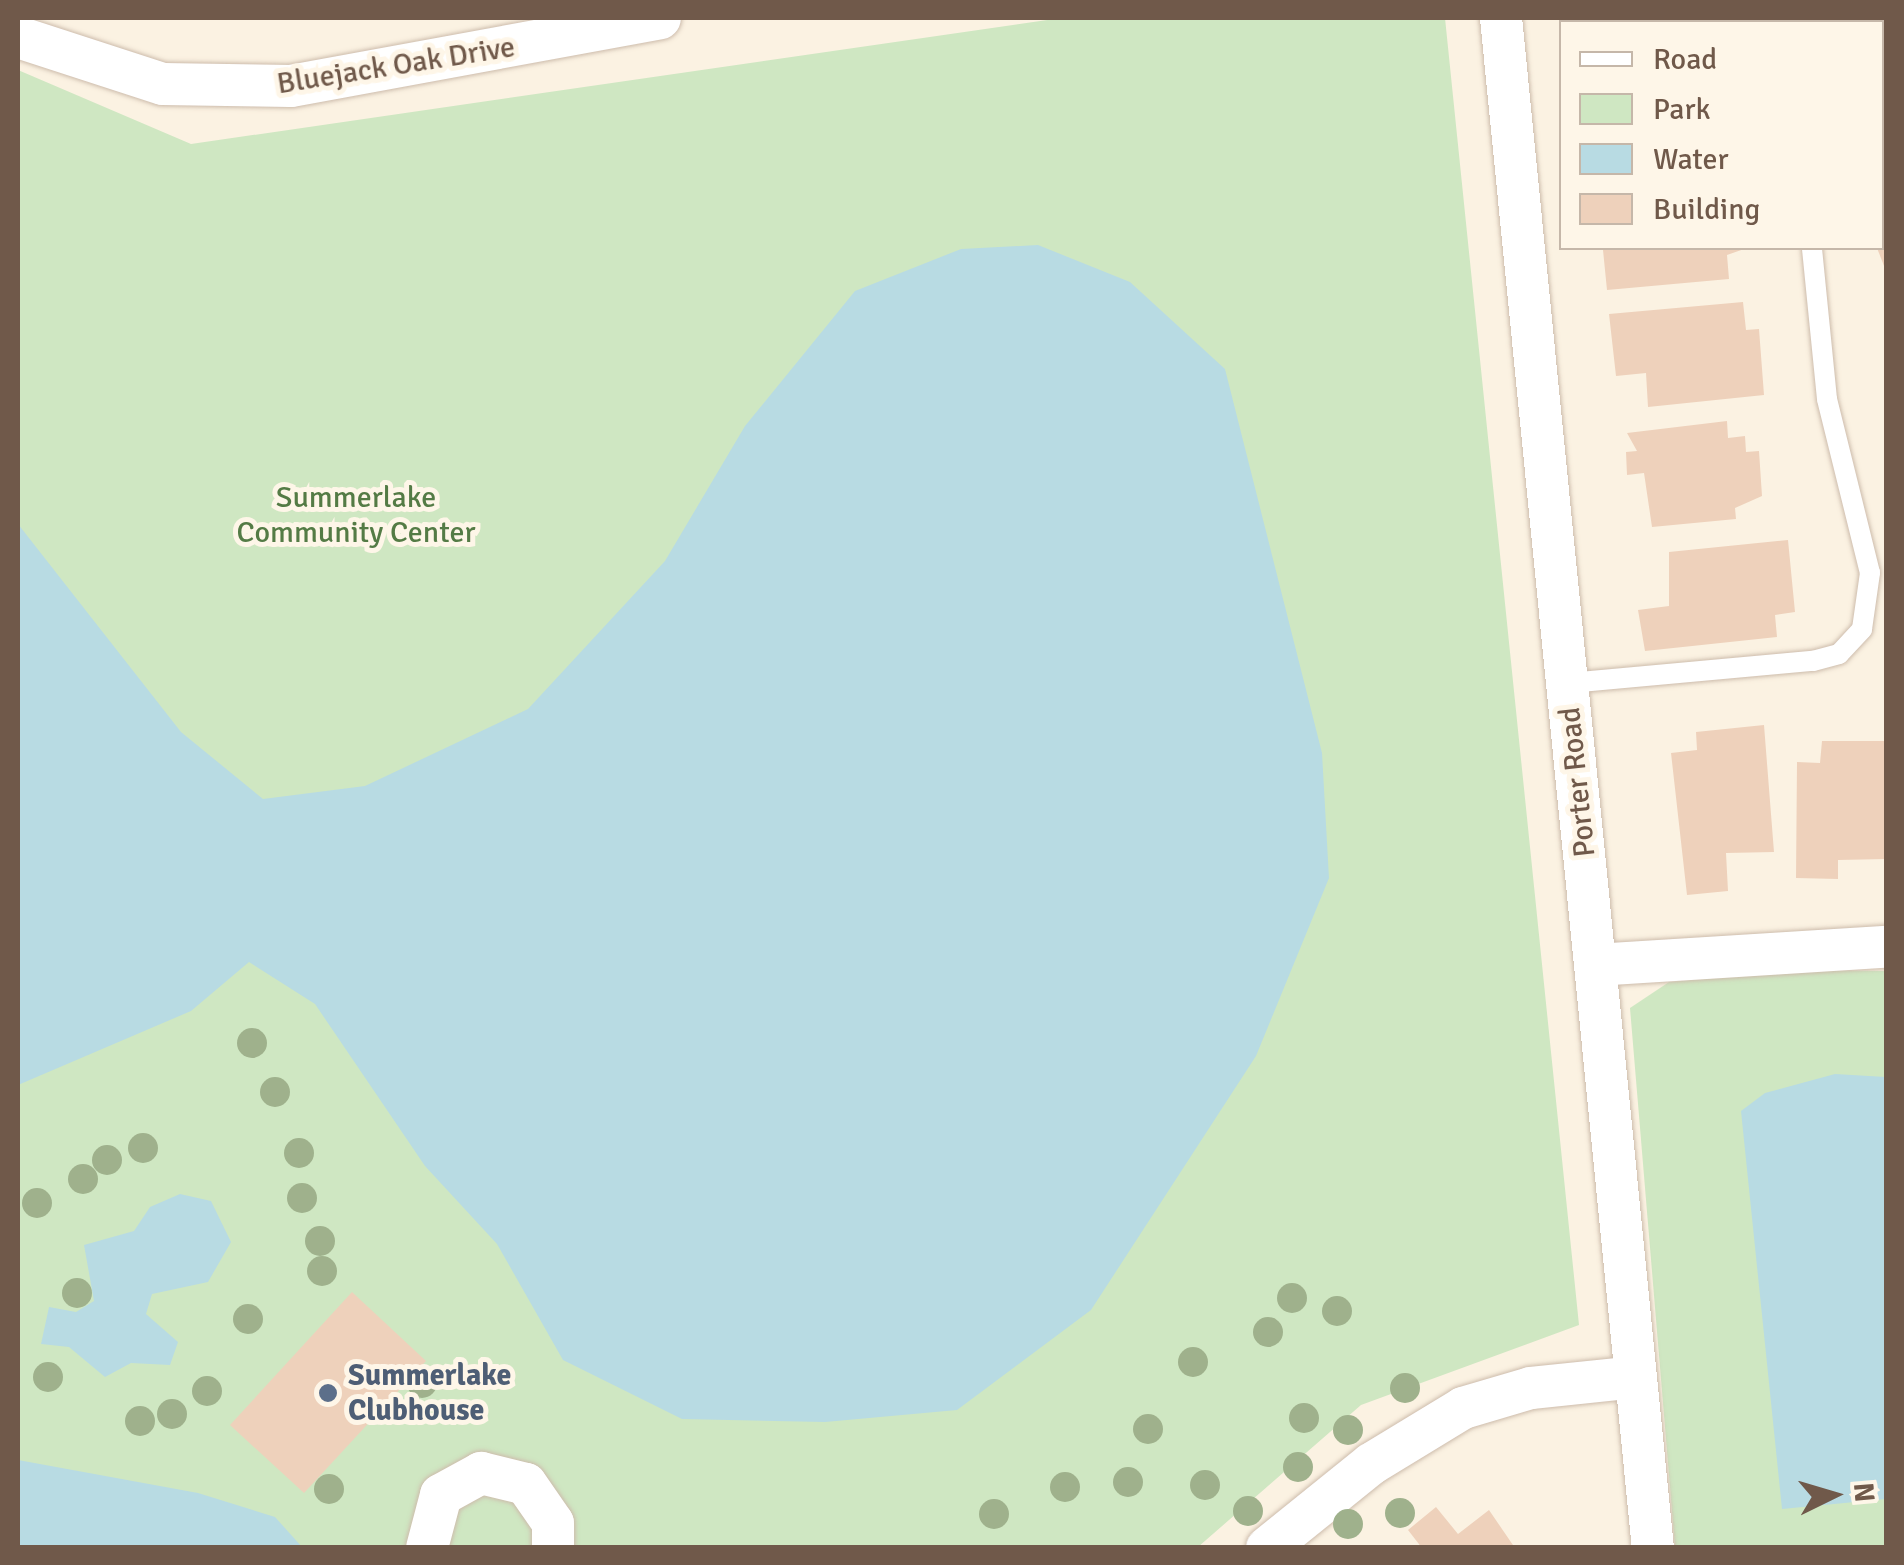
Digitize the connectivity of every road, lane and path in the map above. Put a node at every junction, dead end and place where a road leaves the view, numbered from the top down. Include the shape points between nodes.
1 (660, 18) edge
2 (1501, 18) edge
3 (18, 37) edge
4 (1812, 250) edge
5 (1568, 683) junction
6 (1886, 947) edge
7 (1596, 965) junction
8 (1635, 1377) junction
9 (427, 1548) edge
10 (553, 1548) edge
11 (1267, 1548) edge
12 (1653, 1548) edge

1 - 3 street, Bluejack Oak Drive via 291,86 163,84
2 - 5 street, Porter Road
4 - 5 lane via 1828,399 1870,573 1862,629 1839,654 1813,662
5 - 7 street, Porter Road
6 - 7 street
7 - 8 street, Porter Road
8 - 11 street via 1531,1388 1463,1408 1370,1464
8 - 12 street, Porter Road
9 - 10 street via 441,1495 482,1473 526,1484 552,1523

